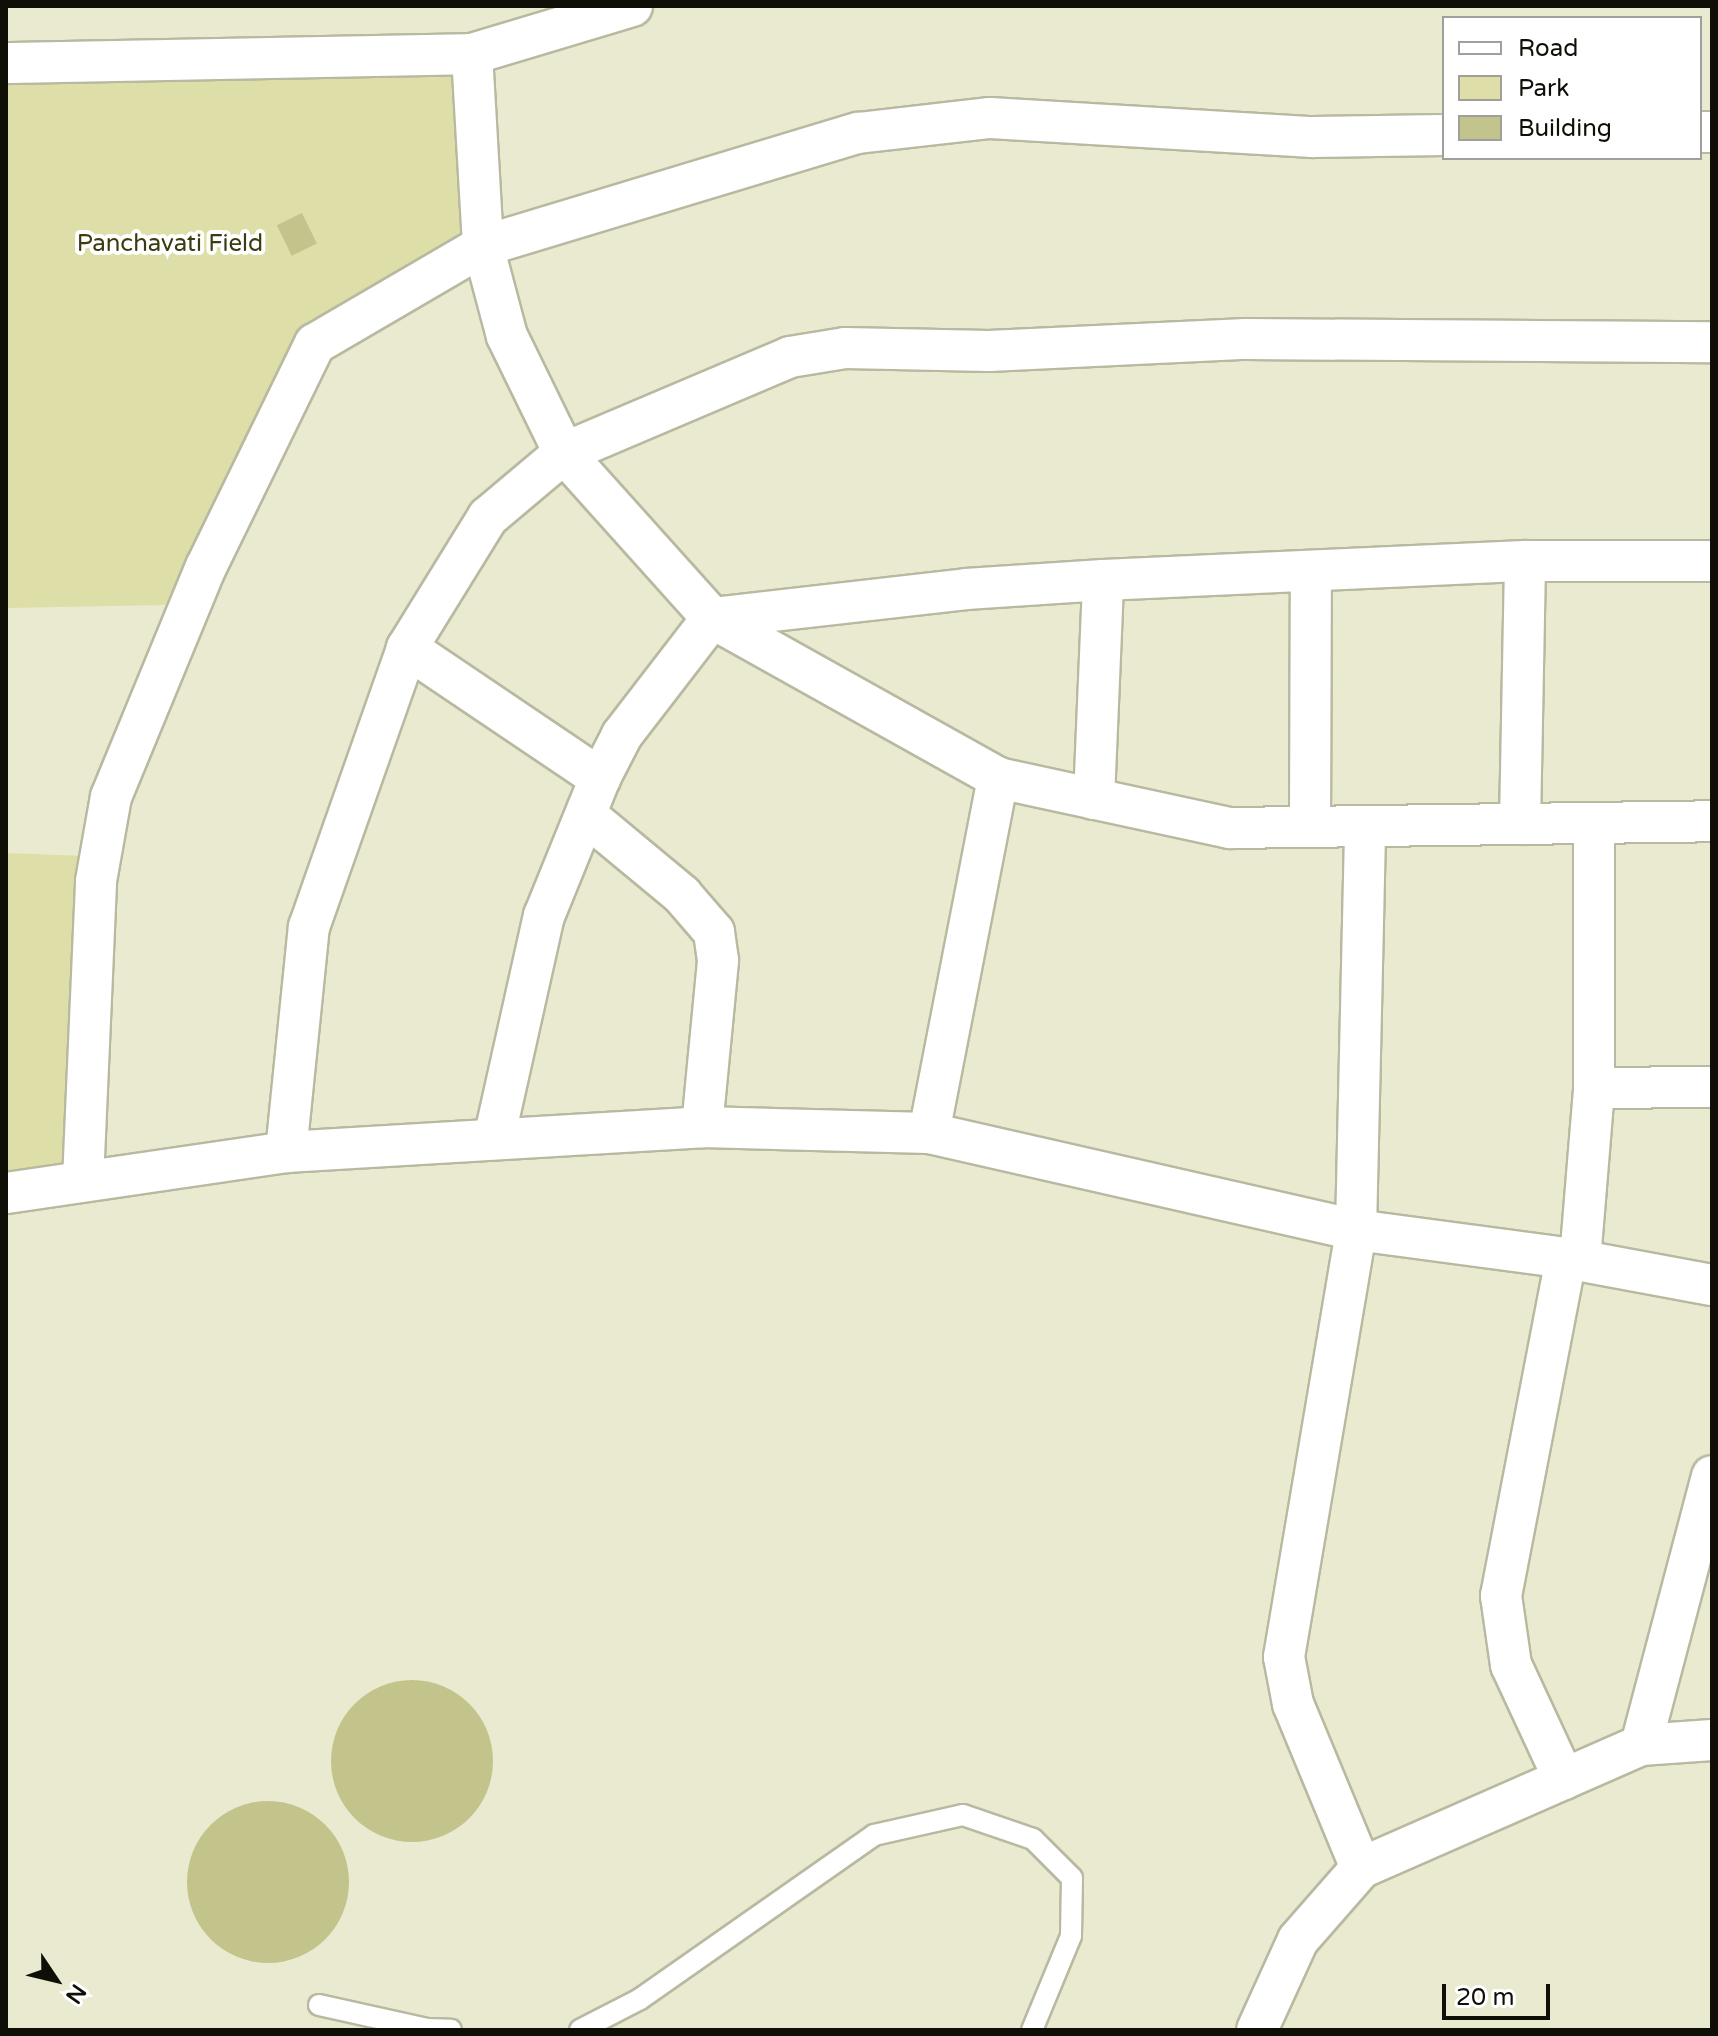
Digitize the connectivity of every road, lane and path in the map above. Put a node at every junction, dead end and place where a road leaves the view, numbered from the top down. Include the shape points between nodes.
1 (632, 6) edge
2 (472, 54) junction
3 (6, 63) edge
4 (1442, 135) edge
5 (483, 246) junction
6 (1712, 342) edge
7 (564, 453) junction
8 (1525, 561) junction
9 (1712, 561) edge
10 (1311, 572) junction
11 (1103, 580) junction
12 (712, 618) junction
13 (407, 648) junction
14 (600, 778) junction
15 (998, 778) junction
16 (1094, 799) junction
17 (587, 816) junction
18 (1712, 821) edge
19 (1594, 823) junction
20 (1520, 824) junction
21 (1365, 826) junction
22 (1310, 827) junction
23 (1712, 1087) edge
24 (1594, 1088) junction
25 (702, 1127) junction
26 (929, 1133) junction
27 (494, 1139) junction
28 (286, 1152) junction
29 (83, 1181) junction
30 (6, 1193) edge
31 (1356, 1230) junction
32 (1573, 1259) junction
33 (1712, 1285) edge
34 (1712, 1476) edge
35 (1712, 1740) edge
36 (1641, 1745) junction
37 (1564, 1779) junction
38 (1361, 1868) junction
39 (319, 2005) dead end
40 (451, 2030) edge
41 (580, 2030) edge
42 (1032, 2030) edge
43 (1257, 2030) edge

1 - 2 street
2 - 3 street
2 - 5 street
4 - 5 street via 1312,137 990,118 858,133
5 - 7 street via 507,336
5 - 29 street via 315,344 206,567 111,797 96,881
6 - 7 street via 1246,339 989,351 845,348 790,357
7 - 12 street
7 - 13 street via 488,517
8 - 9 street
8 - 10 street
8 - 20 street
10 - 11 street
10 - 22 street
11 - 12 street via 966,589
11 - 16 street
12 - 14 street via 622,735
12 - 15 street
13 - 14 street
13 - 28 street via 309,927
14 - 17 street
15 - 16 street
15 - 26 street
16 - 22 street via 1230,828
17 - 25 street via 682,895 714,932 718,961
17 - 27 street via 544,916
18 - 19 street
19 - 20 street
19 - 24 street
20 - 21 street
21 - 22 street
21 - 31 street
23 - 24 street
24 - 32 street
25 - 26 street
25 - 27 street
26 - 31 street
27 - 28 street
28 - 29 street
29 - 30 street
31 - 32 street
31 - 38 street via 1284,1657 1293,1704
32 - 33 street
32 - 37 street via 1501,1596 1511,1665
34 - 36 street
35 - 36 street
36 - 37 street
37 - 38 street
38 - 43 street via 1298,1940 1268,1996
39 - 40 lane
41 - 42 lane via 640,1999 874,1835 963,1815 1033,1839 1072,1878 1071,1936

